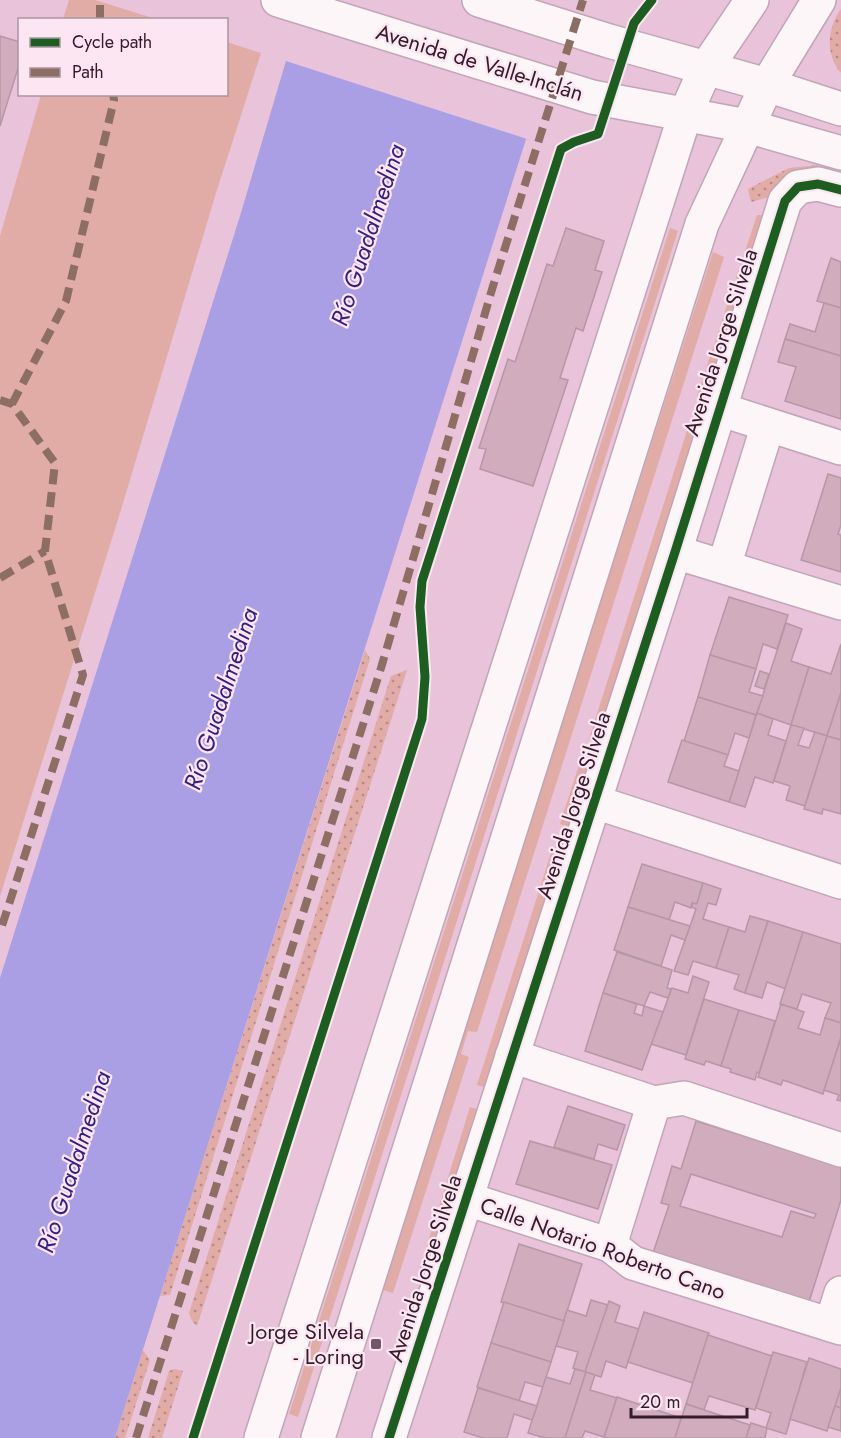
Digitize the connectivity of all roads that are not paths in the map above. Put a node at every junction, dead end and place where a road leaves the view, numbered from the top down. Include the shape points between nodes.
1 (278, 0) edge
2 (479, 0) edge
3 (752, 0) edge
4 (819, 0) edge
5 (706, 68) junction
6 (767, 85) junction
7 (841, 109) edge
8 (685, 115) junction
9 (747, 126) junction
10 (841, 153) edge
11 (841, 190) edge
12 (719, 409) junction
13 (768, 425) junction
14 (841, 448) edge
15 (675, 552) junction
16 (724, 566) junction
17 (841, 603) edge
18 (595, 802) junction
19 (841, 882) edge
20 (512, 1056) junction
21 (654, 1103) junction
22 (841, 1150) edge
23 (467, 1199) junction
24 (610, 1245) junction
25 (841, 1293) edge
26 (836, 1327) edge
27 (261, 1438) edge
28 (318, 1438) edge
29 (389, 1438) edge

1 - 8 main road, Avenida de Valle-Inclán via 593,97
2 - 5 main road
3 - 5 main road
4 - 6 main road
5 - 6 main road
5 - 8 main road
6 - 7 main road
6 - 9 main road
8 - 9 main road, Avenida de Valle-Inclán
8 - 27 main road
9 - 10 main road, Avenida de Valle-Inclán
9 - 28 main road via 702,224
11 - 12 main road, Avenida Jorge Silvela via 818,184 798,187 785,201
12 - 13 main road
12 - 15 main road, Avenida Jorge Silvela
13 - 14 main road
13 - 16 main road
15 - 16 main road
15 - 18 main road, Avenida Jorge Silvela
16 - 17 main road
18 - 19 main road
18 - 20 main road, Avenida Jorge Silvela
20 - 21 main road
20 - 23 main road, Avenida Jorge Silvela
21 - 22 main road via 684,1098
21 - 24 main road
23 - 24 main road, Calle Notario Roberto Cano
23 - 29 main road, Avenida Jorge Silvela
24 - 26 main road, Calle Notario Roberto Cano via 633,1263
25 - 26 main road

